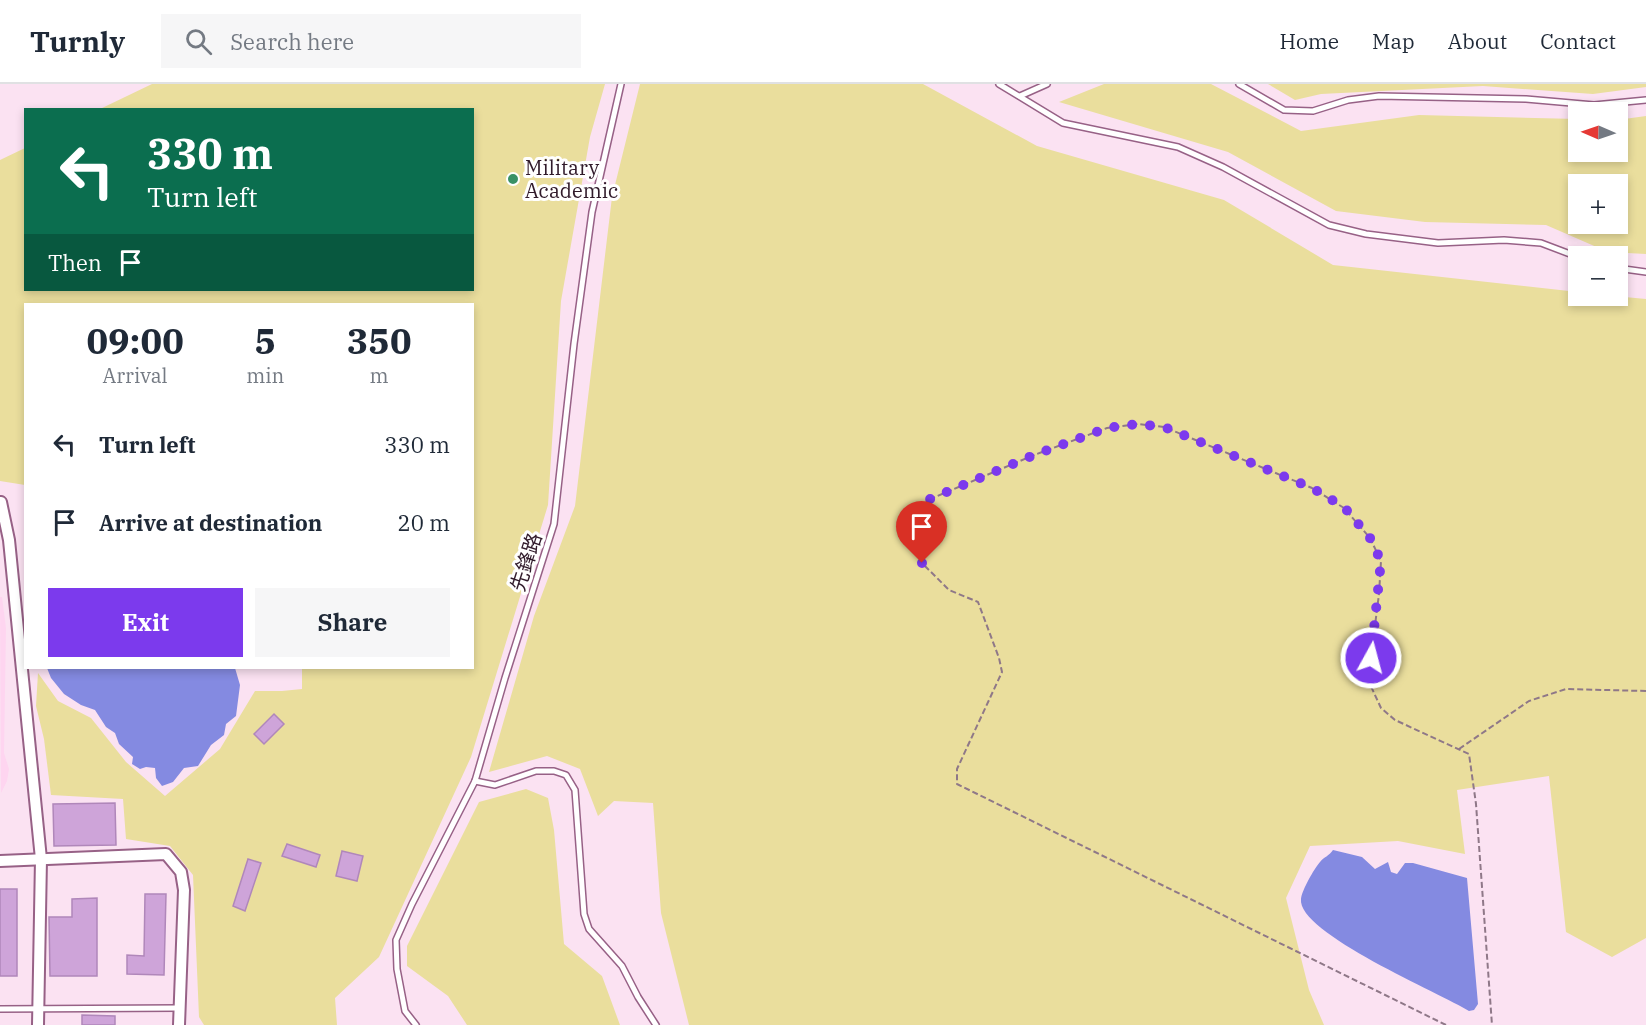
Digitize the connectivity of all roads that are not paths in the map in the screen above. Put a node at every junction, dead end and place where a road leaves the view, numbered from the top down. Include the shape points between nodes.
1 (621, 84) edge
2 (999, 84) edge
3 (1047, 84) edge
4 (1239, 84) edge
5 (1020, 96) junction
6 (1646, 100) edge
7 (1568, 253) edge
8 (1628, 270) edge
9 (1646, 272) edge
10 (0, 502) edge
11 (476, 781) junction
12 (41, 859) junction
13 (0, 861) edge
14 (179, 1008) junction
15 (0, 1009) edge
16 (39, 1009) junction
17 (38, 1025) edge
18 (179, 1025) edge
19 (416, 1025) edge
20 (656, 1025) edge

1 - 11 lane, 先鋒路 via 592,212 554,524
2 - 5 lane
3 - 5 lane
4 - 6 lane via 1284,110 1313,111 1347,100 1379,96 1526,99 1594,105
5 - 7 lane via 1063,123 1178,147 1329,225 1438,243 1541,243
8 - 9 lane
10 - 12 street via 9,540
11 - 19 lane, 先鋒路 via 396,940 405,1011
11 - 20 lane via 495,785 537,771 566,775 575,790 584,914 589,929 622,966
12 - 13 street
12 - 14 street via 166,854 181,872 184,890
12 - 16 street
14 - 16 lane
14 - 18 street
15 - 16 lane
16 - 17 street

